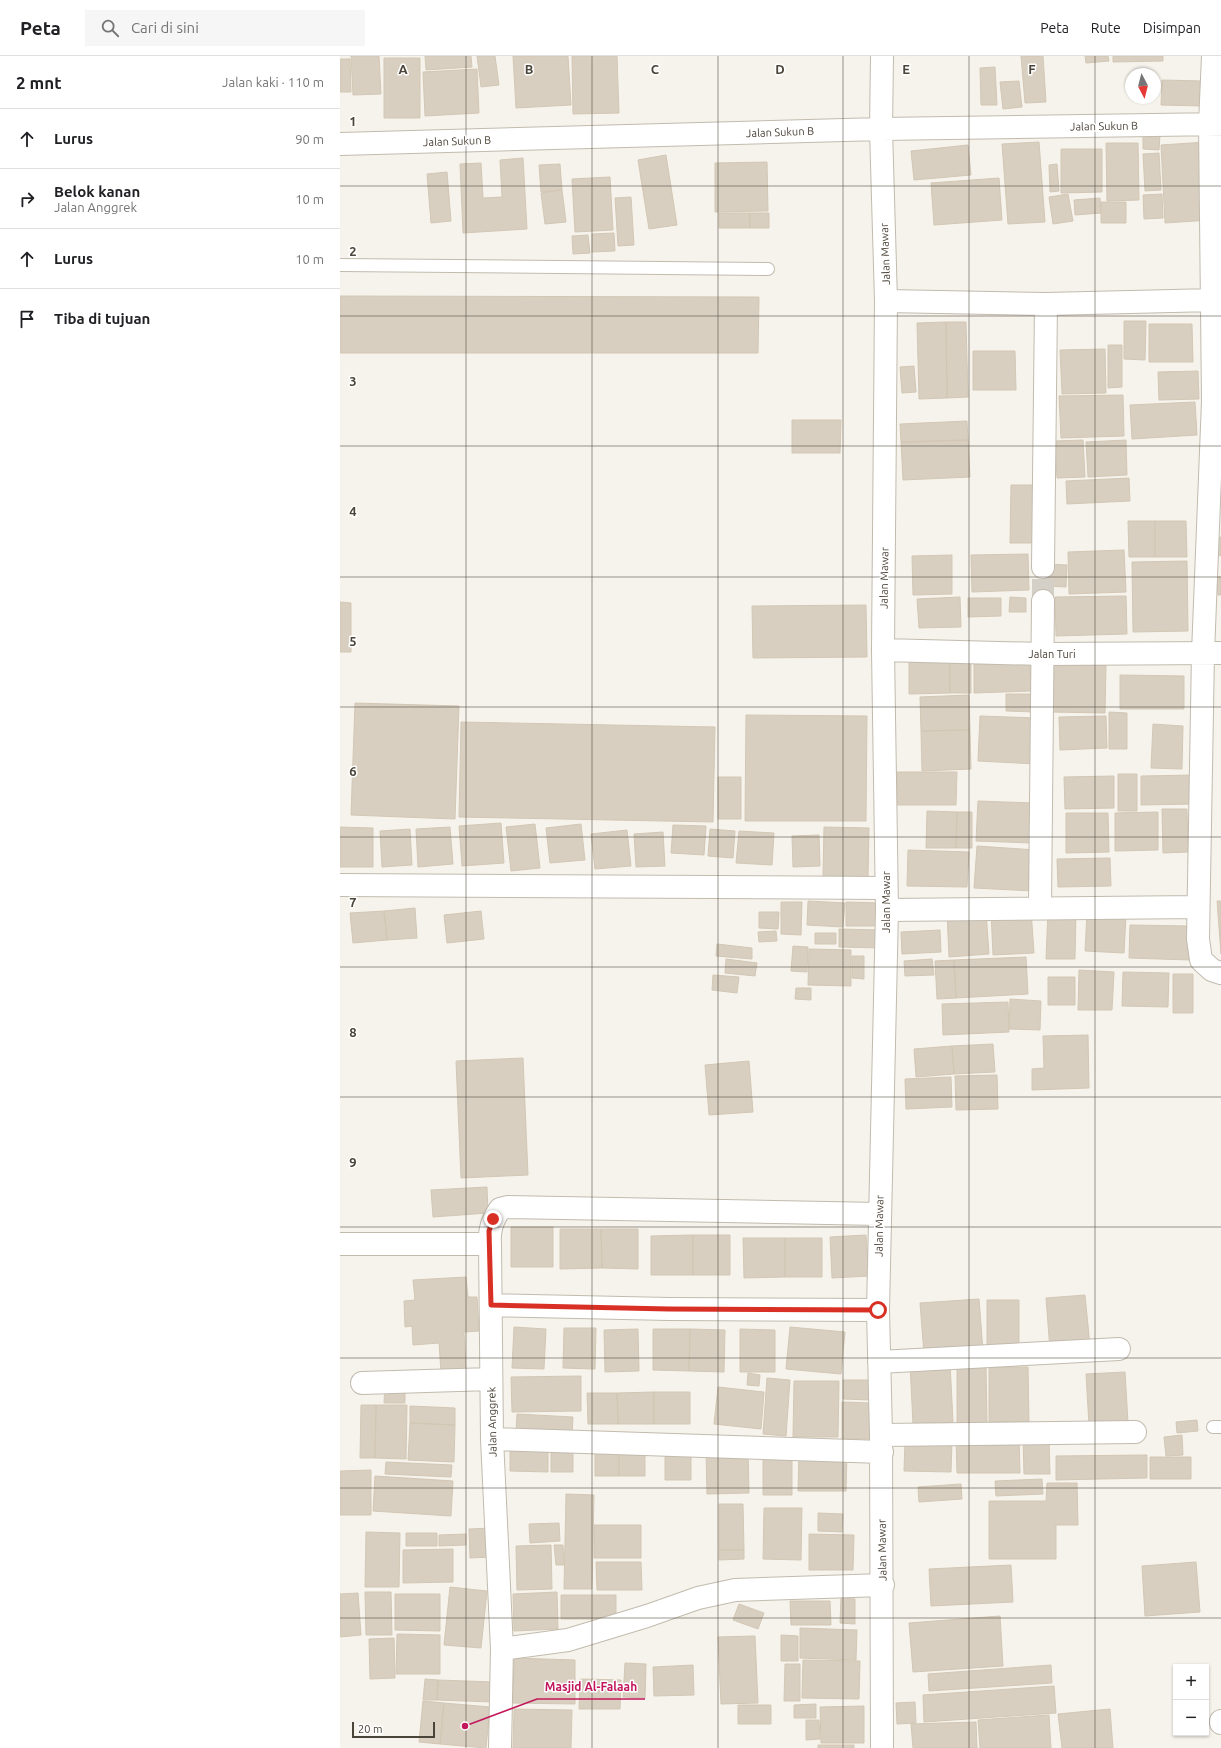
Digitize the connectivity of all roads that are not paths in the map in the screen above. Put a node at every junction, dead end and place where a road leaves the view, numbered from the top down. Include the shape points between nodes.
1 (882, 56) edge
2 (1213, 56) edge
3 (1216, 124) edge
4 (881, 129) junction
5 (340, 144) edge
6 (340, 265) edge
7 (768, 269) dead end
8 (1214, 300) junction
9 (886, 301) junction
10 (1046, 304) junction
11 (1217, 400) edge
12 (1043, 567) tunnel mouth
13 (1043, 601) tunnel mouth
14 (883, 650) junction
15 (1212, 653) edge
16 (1042, 654) junction
17 (340, 885) edge
18 (886, 888) junction
19 (1197, 907) junction
20 (1040, 908) junction
21 (887, 910) junction
22 (1221, 973) edge
23 (879, 1214) junction
24 (340, 1244) edge
25 (490, 1244) junction
26 (491, 1305) junction
27 (878, 1310) junction
28 (1120, 1349) dead end
29 (879, 1362) junction
30 (491, 1379) junction
31 (362, 1383) dead end
32 (1135, 1432) dead end
33 (492, 1439) junction
34 (881, 1444) junction
35 (883, 1585) junction
36 (502, 1649) junction
37 (500, 1748) edge
38 (882, 1748) edge

1 - 4 street, Jalan Mawar
2 - 3 street
3 - 4 street, Jalan Sukun B
3 - 8 street
4 - 5 street, Jalan Sukun B
4 - 9 street, Jalan Mawar
6 - 7 lane
8 - 10 street
8 - 11 street
9 - 10 street
9 - 14 street, Jalan Mawar
10 - 12 street
11 - 15 street
13 - 16 street
14 - 16 street, Jalan Turi
14 - 18 street, Jalan Mawar
15 - 16 street, Jalan Turi
15 - 19 street via 1202,752
16 - 20 street
17 - 18 street
18 - 21 street, Jalan Mawar
19 - 20 street
19 - 22 street via 1201,960 1212,970
20 - 21 street
21 - 23 street, Jalan Mawar
23 - 25 street, Jalan Anggrek via 508,1207 500,1209 493,1219 489,1231
23 - 27 street, Jalan Mawar
24 - 25 street
25 - 26 street, Jalan Anggrek
26 - 27 street
26 - 30 street, Jalan Anggrek
27 - 29 street, Jalan Mawar
28 - 29 street
29 - 34 street, Jalan Mawar
30 - 31 street
30 - 33 street, Jalan Anggrek
32 - 34 street
33 - 34 street
33 - 36 street, Jalan Anggrek
34 - 35 street, Jalan Mawar
35 - 36 street via 735,1590 698,1598 568,1640
35 - 38 street, Jalan Mawar
36 - 37 street, Jalan Anggrek

